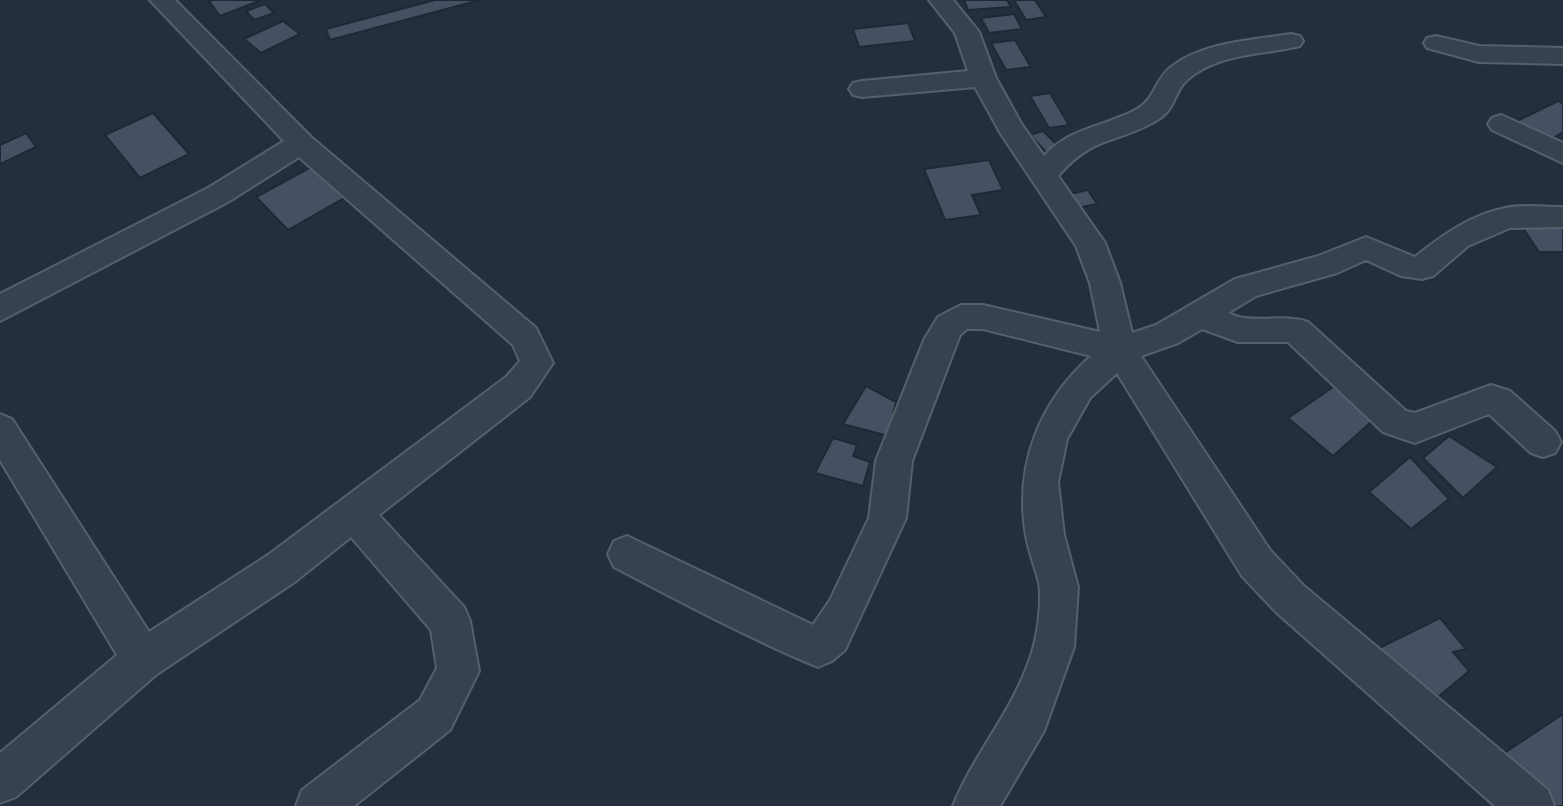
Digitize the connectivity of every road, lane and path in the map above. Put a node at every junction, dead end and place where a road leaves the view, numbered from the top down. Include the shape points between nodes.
1 (162, 0) edge
2 (941, 0) edge
3 (1291, 41) dead end
4 (1436, 43) dead end
5 (1563, 56) edge
6 (983, 78) junction
7 (862, 89) dead end
8 (1501, 124) dead end
9 (301, 143) junction
10 (1563, 154) edge
11 (1044, 174) junction
12 (1563, 217) edge
13 (0, 309) edge
14 (1201, 313) junction
15 (1120, 350) junction
16 (0, 429) edge
17 (1543, 442) dead end
18 (354, 514) junction
19 (627, 554) dead end
20 (143, 660) junction
21 (0, 781) edge
22 (318, 806) edge
23 (975, 806) edge
24 (1532, 806) edge

1 - 9 street
2 - 6 street via 967,32
3 - 11 street via 1192,65 1171,81 1161,106 1070,146
4 - 5 street via 1479,54
6 - 7 street
6 - 11 street via 1010,128
8 - 10 street
9 - 13 street via 218,195
9 - 18 street via 525,337 537,363 518,387
11 - 15 street via 1090,243
12 - 14 street via 1507,218 1458,238 1422,268 1366,248 1246,287
14 - 15 street via 1167,334
14 - 17 street via 1242,331 1297,331 1406,427 1491,399
15 - 19 street via 983,317 961,317 949,326 903,431 887,518 844,614 818,647
15 - 23 street via 1078,388 1050,437 1040,482 1045,535 1059,587 1054,647 1029,716
15 - 24 street via 1256,563 1290,599
16 - 20 street
18 - 20 street
18 - 22 street via 450,621 458,671 435,715
20 - 21 street

